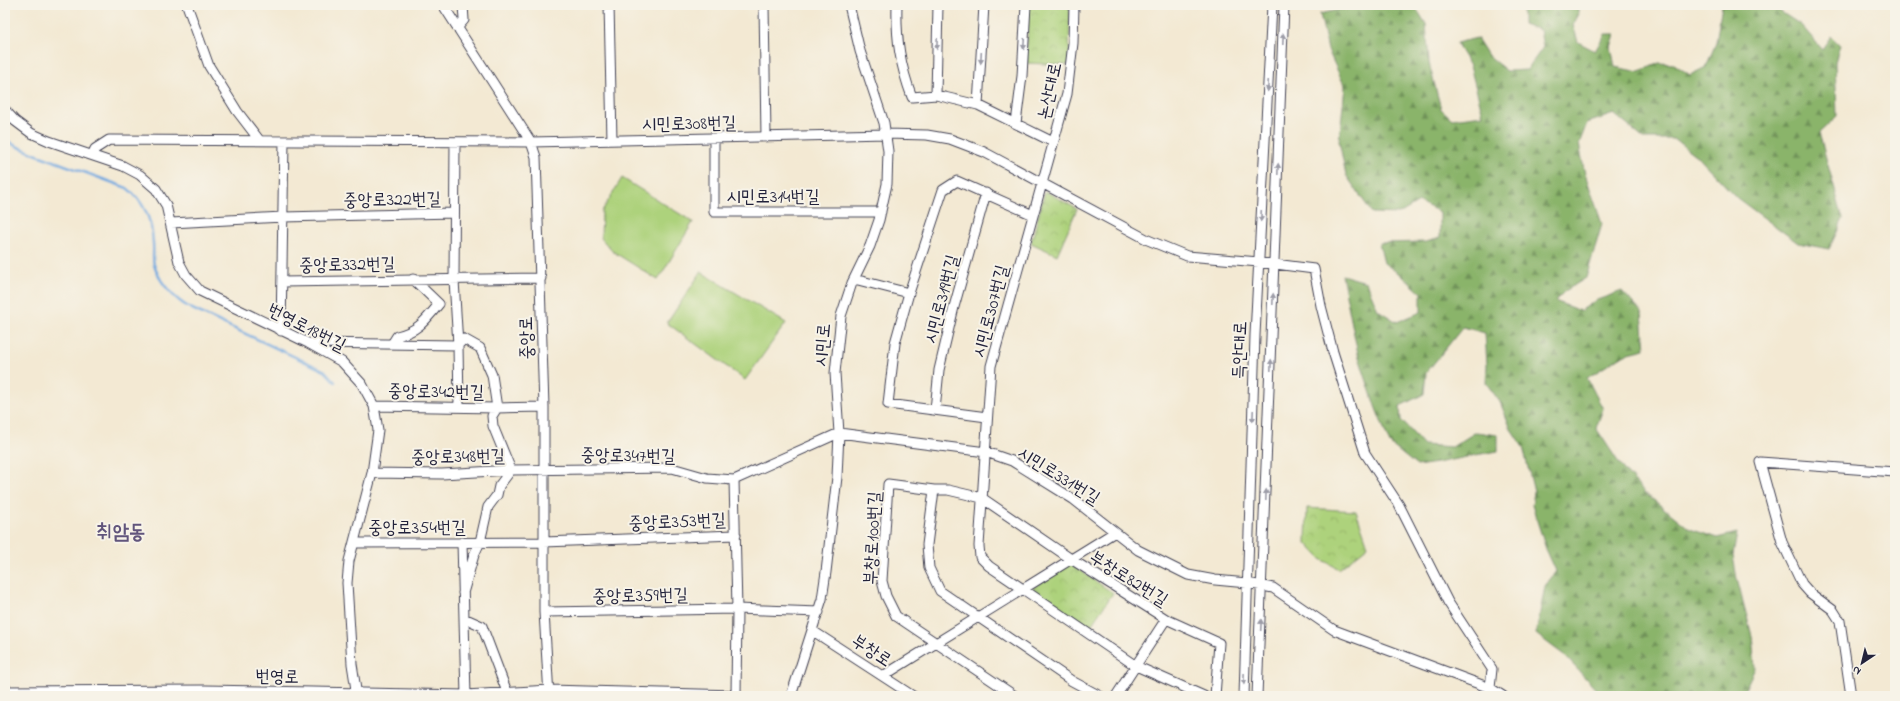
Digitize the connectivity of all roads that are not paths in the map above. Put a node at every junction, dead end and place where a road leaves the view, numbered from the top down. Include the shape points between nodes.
1 (187, 5) edge
2 (443, 5) edge
3 (463, 5) edge
4 (609, 5) edge
5 (764, 5) edge
6 (849, 5) edge
7 (897, 5) edge
8 (938, 5) edge
9 (984, 5) edge
10 (1026, 5) edge
11 (1074, 5) edge
12 (1272, 5) edge
13 (1284, 5) edge
14 (457, 28) junction
15 (936, 95) junction
16 (978, 105) junction
17 (5, 110) edge
18 (1016, 123) junction
19 (886, 134) junction
20 (766, 137) junction
21 (714, 138) junction
22 (612, 140) junction
23 (260, 141) junction
24 (284, 141) junction
25 (455, 142) junction
26 (531, 142) junction
27 (1053, 142) junction
28 (92, 155) junction
29 (1042, 182) junction
30 (986, 193) junction
31 (881, 212) junction
32 (454, 213) junction
33 (1033, 215) junction
34 (283, 217) junction
35 (171, 223) junction
36 (1259, 262) junction
37 (1274, 264) junction
38 (541, 278) junction
39 (413, 279) junction
40 (854, 279) junction
41 (454, 280) junction
42 (282, 282) junction
43 (909, 293) junction
44 (281, 331) junction
45 (308, 343) junction
46 (392, 344) junction
47 (458, 345) junction
48 (374, 406) junction
49 (459, 406) junction
50 (544, 407) junction
51 (497, 408) junction
52 (935, 410) junction
53 (987, 417) junction
54 (839, 433) junction
55 (986, 452) junction
56 (511, 470) junction
57 (544, 471) junction
58 (1895, 472) edge
59 (372, 473) junction
60 (734, 480) junction
61 (934, 490) junction
62 (982, 498) junction
63 (1115, 532) junction
64 (736, 535) junction
65 (462, 542) junction
66 (480, 542) junction
67 (544, 542) junction
68 (354, 543) junction
69 (1071, 559) junction
70 (1247, 583) junction
71 (1263, 586) junction
72 (1022, 588) junction
73 (463, 593) junction
74 (737, 609) junction
75 (544, 612) junction
76 (819, 612) junction
77 (464, 618) junction
78 (976, 618) junction
79 (1166, 619) junction
80 (813, 631) junction
81 (934, 643) junction
82 (1136, 666) junction
83 (883, 676) junction
84 (1490, 688) junction
85 (5, 692) edge
86 (507, 692) junction
87 (205, 693) edge
88 (549, 693) edge
89 (656, 694) edge
90 (357, 695) edge
91 (466, 695) edge
92 (736, 696) edge
93 (791, 696) edge
94 (913, 696) edge
95 (1015, 696) edge
96 (1100, 696) edge
97 (1116, 696) edge
98 (1204, 696) edge
99 (1215, 696) edge
100 (1244, 696) edge
101 (1258, 696) edge
102 (1503, 696) edge
103 (1850, 696) edge

1 - 23 street via 209,66
2 - 14 street, 중앙로
3 - 14 street via 464,20
4 - 22 street
5 - 20 street
6 - 19 street, 시민로 via 860,51
7 - 15 street via 896,35 902,73 912,97
8 -> 15 street
9 -> 16 street
10 -> 18 street via 1022,76
11 - 27 street, 논산대로 via 1070,76
12 -> 36 street, 득안대로
37 -> 13 street, 득안대로
14 - 26 street, 중앙로
15 - 16 street
16 - 18 street
17 - 28 street, 번영로18번길 via 31,133
18 - 27 street
19 - 20 street, 시민로308번길
19 - 29 street via 927,135 950,139 984,152
19 - 31 street, 시민로 via 888,170
20 - 21 street, 시민로308번길
21 - 22 street, 시민로308번길
21 - 31 street, 시민로314번길 via 714,212
22 - 26 street, 시민로308번길
23 - 24 street
23 - 28 street via 109,140 95,149
24 - 25 street
24 - 34 street
25 - 26 street
25 - 32 street, 중앙로322번길
26 - 38 street, 중앙로 via 536,157
27 - 29 street, 논산대로
28 - 35 street, 번영로18번길 via 140,175 156,189 166,205
29 - 33 street, 시민로307번길
29 - 36 street via 1148,240 1187,256
30 - 33 street
30 - 43 street, 시민로319번길 via 957,181 942,190
30 - 52 street, 시민로319번길 via 938,370
31 - 40 street, 시민로 via 870,246
32 - 34 street, 중앙로322번길
32 - 41 street
33 - 53 street, 시민로307번길 via 991,366
34 - 35 street, 중앙로322번길
34 - 42 street
35 - 44 street, 번영로18번길 via 179,262 200,291
36 - 37 street
36 -> 70 street, 득안대로
71 -> 37 street, 득안대로
37 - 84 street via 1314,269 1333,352 1365,453 1399,505 1448,602 1492,668
38 - 41 street, 중앙로332번길
38 - 50 street, 중앙로
39 - 41 street, 중앙로332번길
39 - 42 street, 중앙로332번길
39 - 46 street, 중앙로332번길 via 439,304 423,324 410,333 396,336
40 - 43 street, 시민로319번길
40 - 54 street, 시민로 via 840,316 837,342 835,373
41 - 47 street
42 - 44 street
43 - 52 street, 시민로319번길 via 895,343 888,404
44 - 45 street, 번영로18번길
45 - 46 street
45 - 48 street, 번영로18번길 via 342,362 362,384
46 - 47 street
47 - 49 street
47 - 51 street, 중앙로342번길 via 464,339 480,348 492,375
48 - 49 street, 중앙로342번길
48 - 59 street, 번영로18번길 via 378,430
49 - 51 street, 중앙로342번길
50 - 51 street, 중앙로342번길
50 - 57 street, 중앙로
51 - 56 street, 중앙로342번길 via 492,416 493,426
52 - 53 street
53 - 55 street, 시민로307번길
54 - 55 street, 시민로331번길
54 - 60 street, 중앙로347번길
54 - 76 street, 시민로 via 826,572
55 - 62 street
55 - 63 street, 시민로331번길 via 1012,461 1072,499
56 - 57 street, 중앙로348번길
56 - 59 street, 중앙로348번길 via 442,474
56 - 66 street, 중앙로354번길 via 488,507
57 - 60 street, 중앙로347번길 via 672,468 707,478
57 - 67 street, 중앙로
58 - 103 street via 1760,462 1782,542 1802,584 1833,610 1840,621
59 - 68 street, 번영로18번길
60 - 64 street
61 - 62 street via 948,490
61 - 78 street via 927,545 929,568 940,591
61 - 81 street, 부창로100번길 via 888,484 882,581 896,616
62 - 69 street
62 - 72 street via 980,557
63 - 69 street
63 - 70 street, 시민로331번길 via 1138,550 1188,575
64 - 67 street, 중앙로353번길
64 - 74 street, 중앙로353번길
65 - 66 street, 중앙로354번길
65 - 68 street, 중앙로354번길
65 - 73 street
66 - 67 street, 중앙로354번길
66 - 73 street, 중앙로354번길
67 - 75 street, 중앙로
68 - 90 street, 번영로18번길 via 347,583 352,664
69 - 72 street
69 - 79 street, 부창로82번길
70 - 71 street, 시민로331번길
70 -> 100 street, 득안대로
71 - 84 street, 시민로331번길 via 1274,588 1334,630
101 -> 71 street, 득안대로
72 - 78 street
72 - 82 street
73 - 77 street
74 - 75 street, 중앙로359번길
74 - 76 street, 중앙로359번길
74 - 92 street
75 - 88 street, 중앙로
76 - 80 street, 시민로
77 - 86 street via 482,626
77 - 91 street
78 - 81 street
78 - 96 street via 1072,681
79 - 82 street, 부창로82번길
79 - 99 street via 1219,643
80 - 83 street, 부창로
80 - 93 street, 시민로
81 - 83 street
81 - 95 street
82 - 97 street, 부창로82번길
82 - 98 street
83 - 94 street, 부창로
84 - 102 street, 시민로331번길
85 - 87 street, 번영로
86 - 88 street, 번영로
86 - 91 street, 번영로
87 - 90 street, 번영로
88 - 89 street, 번영로
89 - 92 street, 번영로
90 - 91 street, 번영로

